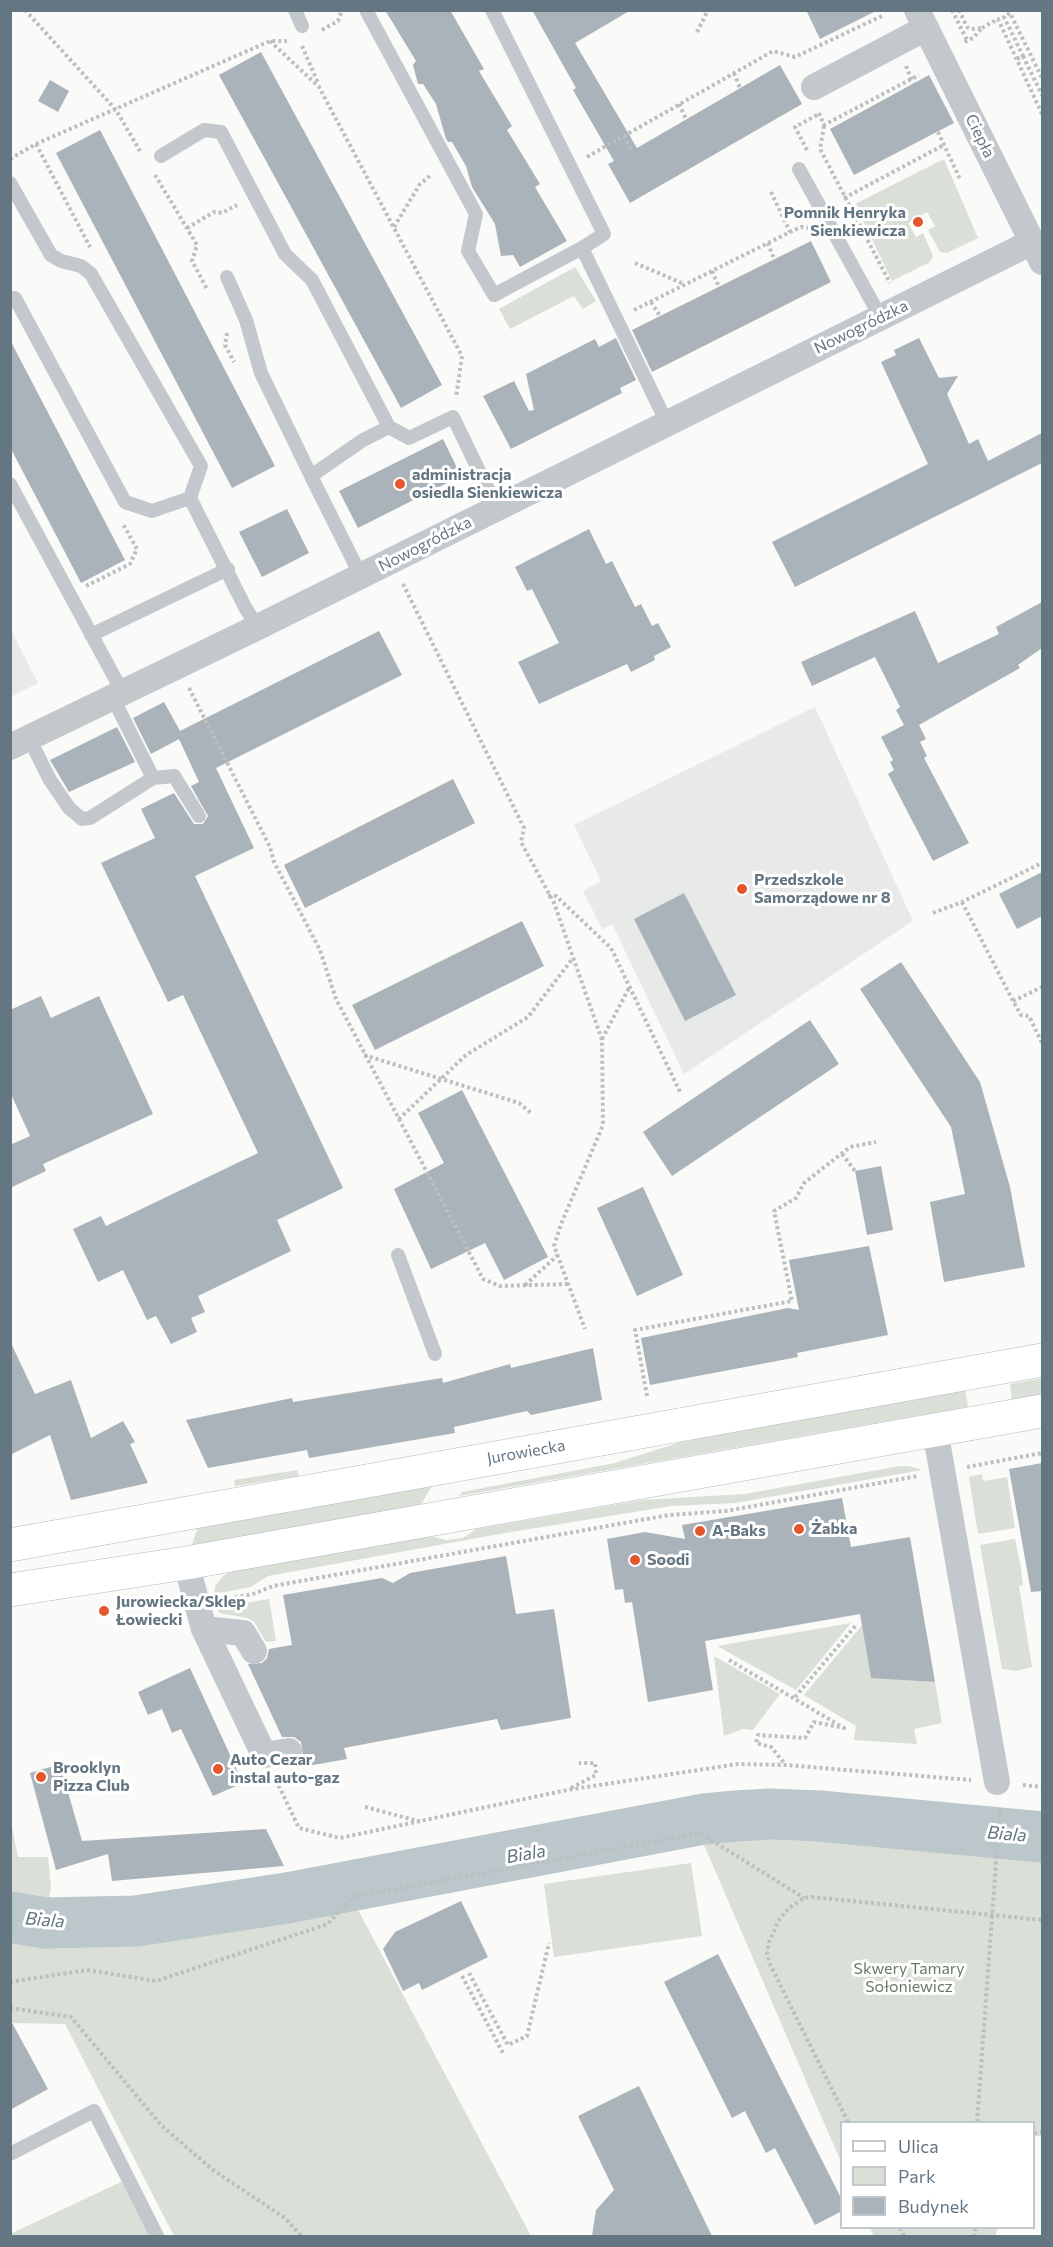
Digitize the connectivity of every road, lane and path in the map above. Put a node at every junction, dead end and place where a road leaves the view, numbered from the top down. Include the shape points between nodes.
1 (25, 10) edge
2 (295, 10) edge
3 (342, 10) edge
4 (366, 10) edge
5 (492, 10) edge
6 (708, 10) edge
7 (882, 10) edge
8 (952, 10) edge
9 (959, 10) edge
10 (921, 19) edge
11 (302, 26) dead end
12 (982, 28) junction
13 (319, 31) dead end
14 (697, 32) dead end
15 (270, 40) junction
16 (291, 41) dead end
17 (301, 42) dead end
18 (1023, 56) junction
19 (1017, 59) junction
20 (734, 73) junction
21 (1042, 78) edge
22 (1036, 81) junction
23 (319, 87) junction
24 (814, 87) dead end
25 (740, 88) dead end
26 (1042, 95) edge
27 (679, 104) junction
28 (116, 110) junction
29 (819, 114) dead end
30 (1042, 114) edge
31 (686, 119) dead end
32 (824, 126) dead end
33 (938, 132) dead end
34 (624, 136) junction
35 (36, 144) junction
36 (944, 145) junction
37 (607, 146) dead end
38 (631, 151) dead end
39 (808, 152) dead end
40 (161, 156) dead end
41 (10, 159) edge
42 (146, 159) dead end
43 (446, 162) junction
44 (152, 169) dead end
45 (799, 169) dead end
46 (960, 179) dead end
47 (10, 183) edge
48 (771, 192) dead end
49 (255, 196) junction
50 (844, 198) junction
51 (394, 227) junction
52 (187, 228) junction
53 (789, 232) junction
54 (813, 238) dead end
55 (768, 243) junction
56 (582, 248) junction
57 (1037, 252) edge
58 (774, 259) dead end
59 (635, 263) dead end
60 (712, 271) junction
61 (91, 274) junction
62 (227, 277) dead end
63 (684, 285) junction
64 (896, 286) dead end
65 (719, 287) dead end
66 (15, 298) dead end
67 (212, 299) dead end
68 (651, 302) junction
69 (660, 316) dead end
70 (880, 318) junction
71 (617, 319) junction
72 (228, 327) dead end
73 (235, 365) dead end
74 (453, 417) junction
75 (667, 423) junction
76 (389, 427) junction
77 (311, 476) junction
78 (10, 484) edge
79 (190, 498) junction
80 (125, 502) junction
81 (497, 508) junction
82 (228, 569) junction
83 (361, 576) junction
84 (402, 582) dead end
85 (77, 590) dead end
86 (258, 627) junction
87 (92, 635) junction
88 (198, 683) dead end
89 (189, 687) junction
90 (180, 692) dead end
91 (118, 695) junction
92 (20, 742) edge
93 (153, 778) junction
94 (199, 816) dead end
95 (1042, 863) edge
96 (548, 896) junction
97 (962, 902) junction
98 (933, 913) dead end
99 (573, 958) junction
100 (629, 987) junction
101 (1042, 987) edge
102 (1013, 1001) junction
103 (602, 1040) junction
104 (1042, 1043) edge
105 (363, 1054) junction
106 (441, 1079) junction
107 (680, 1092) dead end
108 (531, 1113) dead end
109 (399, 1119) junction
110 (876, 1142) dead end
111 (842, 1154) junction
112 (855, 1171) dead end
113 (398, 1255) dead end
114 (558, 1255) junction
115 (569, 1284) junction
116 (525, 1286) junction
117 (585, 1329) dead end
118 (435, 1354) dead end
119 (1042, 1360) edge
120 (647, 1396) dead end
121 (1042, 1411) edge
122 (935, 1431) junction
123 (1042, 1453) edge
124 (455, 1465) junction
125 (943, 1472) junction
126 (178, 1513) junction
127 (458, 1514) junction
128 (10, 1545) edge
129 (186, 1563) junction
130 (10, 1590) edge
131 (200, 1617) junction
132 (857, 1624) dead end
133 (254, 1651) dead end
134 (729, 1659) dead end
135 (795, 1697) junction
136 (289, 1751) dead end
137 (264, 1755) junction
138 (579, 1763) dead end
139 (785, 1765) junction
140 (997, 1782) joint
141 (567, 1790) junction
142 (365, 1807) dead end
143 (1000, 1808) dead end
144 (422, 1822) junction
145 (804, 1898) junction
146 (994, 1915) junction
147 (1042, 1920) edge
148 (549, 1943) dead end
149 (469, 1973) dead end
150 (462, 1976) dead end
151 (10, 1982) edge
152 (10, 2008) edge
153 (502, 2052) dead end
154 (848, 2121) edge
155 (977, 2121) edge
156 (10, 2154) edge
157 (157, 2236) edge
158 (301, 2236) edge

1 - 28 path
2 - 11 lane
3 - 13 path via 338,21
4 - 43 lane
5 - 56 lane via 604,234
6 - 14 path
7 - 20 path via 884,15 795,57 773,51
8 - 12 path via 967,40
9 - 12 path via 967,27
10 - 24 street
10 - 57 street, Ciepła
12 - 19 path via 998,19
15 - 16 path
15 - 23 path
15 - 28 path
17 - 23 path
18 - 19 path
18 - 21 path via 1004,16 1010,13
18 - 22 path
19 - 30 path
20 - 25 path
20 - 27 path
21 - 22 path
22 - 26 path
23 - 51 path
27 - 31 path
27 - 34 path
28 - 35 path
28 - 42 path
29 - 39 path via 795,127
32 - 50 path via 820,149
33 - 36 path
34 - 37 path
34 - 38 path
35 - 41 path
35 - 61 path via 97,260
36 - 46 path
36 - 50 path
40 - 49 lane via 204,130 221,132
43 - 51 path via 420,184
43 - 56 lane via 476,214 468,250 494,295
44 - 52 path
45 - 70 lane
47 - 61 lane via 51,255
48 - 53 path
49 - 52 path
49 - 76 lane via 285,254 312,280
50 - 64 path via 888,281
51 - 74 path via 462,356
52 - 67 path via 197,245 192,261
53 - 54 path via 808,228
53 - 55 path
55 - 58 path
55 - 60 path
56 - 71 lane
57 - 70 street, Nowogródzka
59 - 63 path
60 - 63 path
60 - 65 path
61 - 79 lane via 201,466
62 - 77 lane via 246,320 261,373
63 - 68 path
66 - 80 lane
68 - 69 path
68 - 71 path
70 - 75 street, Nowogródzka
71 - 75 lane
72 - 73 path via 225,345
74 - 76 lane via 409,438
74 - 81 lane
75 - 81 street, Nowogródzka
76 - 77 lane
77 - 83 lane
78 - 87 lane
79 - 80 lane via 152,511
79 - 82 lane
80 - 85 path via 120,517 137,549 130,564
81 - 83 street, Nowogródzka
82 - 86 lane
82 - 87 lane
83 - 86 street, Nowogródzka
84 - 96 path via 524,828 521,842
86 - 91 street, Nowogródzka
87 - 91 lane
88 - 89 path
89 - 90 path
89 - 105 path via 320,950 336,999
91 - 92 street, Nowogródzka
91 - 93 lane
92 - 93 lane via 69,808 82,819 90,818
93 - 94 lane via 174,776
95 - 97 path
96 - 99 path
96 - 100 path via 556,896 611,948
97 - 98 path
97 - 102 path
99 - 103 path
99 - 106 path via 528,1017 466,1055
100 - 103 path
100 - 107 path
101 - 102 path
102 - 104 path via 1021,1015 1029,1016
103 - 114 path via 603,1125 561,1224 554,1246
105 - 106 path
105 - 109 path
106 - 108 path via 519,1103
106 - 109 path
109 - 116 path via 483,1279 500,1286
110 - 111 path via 850,1147
111 - 112 path
111 - 120 path via 804,1183 796,1198 774,1211 792,1301 635,1330
113 - 118 lane
114 - 115 path
114 - 116 path
115 - 116 path
115 - 117 path
119 - 124 street, Jurowiecka
121 - 122 street
122 - 125 street
122 - 127 street
123 - 125 path
124 - 126 street, Jurowiecka
124 - 127 street via 445,1490 446,1501
125 - 131 path via 726,1511 669,1515 273,1586
125 - 140 street
126 - 128 street, Jurowiecka
126 - 129 street
127 - 129 street
129 - 130 street
129 - 131 street
131 - 133 street via 243,1633
131 - 137 street
132 - 135 path
134 - 135 path
135 - 139 path via 844,1728 814,1722 805,1738 758,1735 756,1743 777,1752
136 - 137 street
137 - 144 path via 299,1828 340,1838
138 - 141 path via 595,1763 596,1775
139 - 140 path
139 - 141 path via 738,1764
141 - 144 path
142 - 144 path
143 - 146 path
145 - 146 path
145 - 151 path via 700,1833 352,1897 328,1924 156,1981 87,1970
145 - 154 path via 779,1920 767,1954
146 - 147 path
146 - 155 path
148 - 149 path via 527,2036 508,2045
150 - 153 path
152 - 158 path via 71,2017 161,2125 213,2170 285,2218
156 - 157 lane via 94,2111

